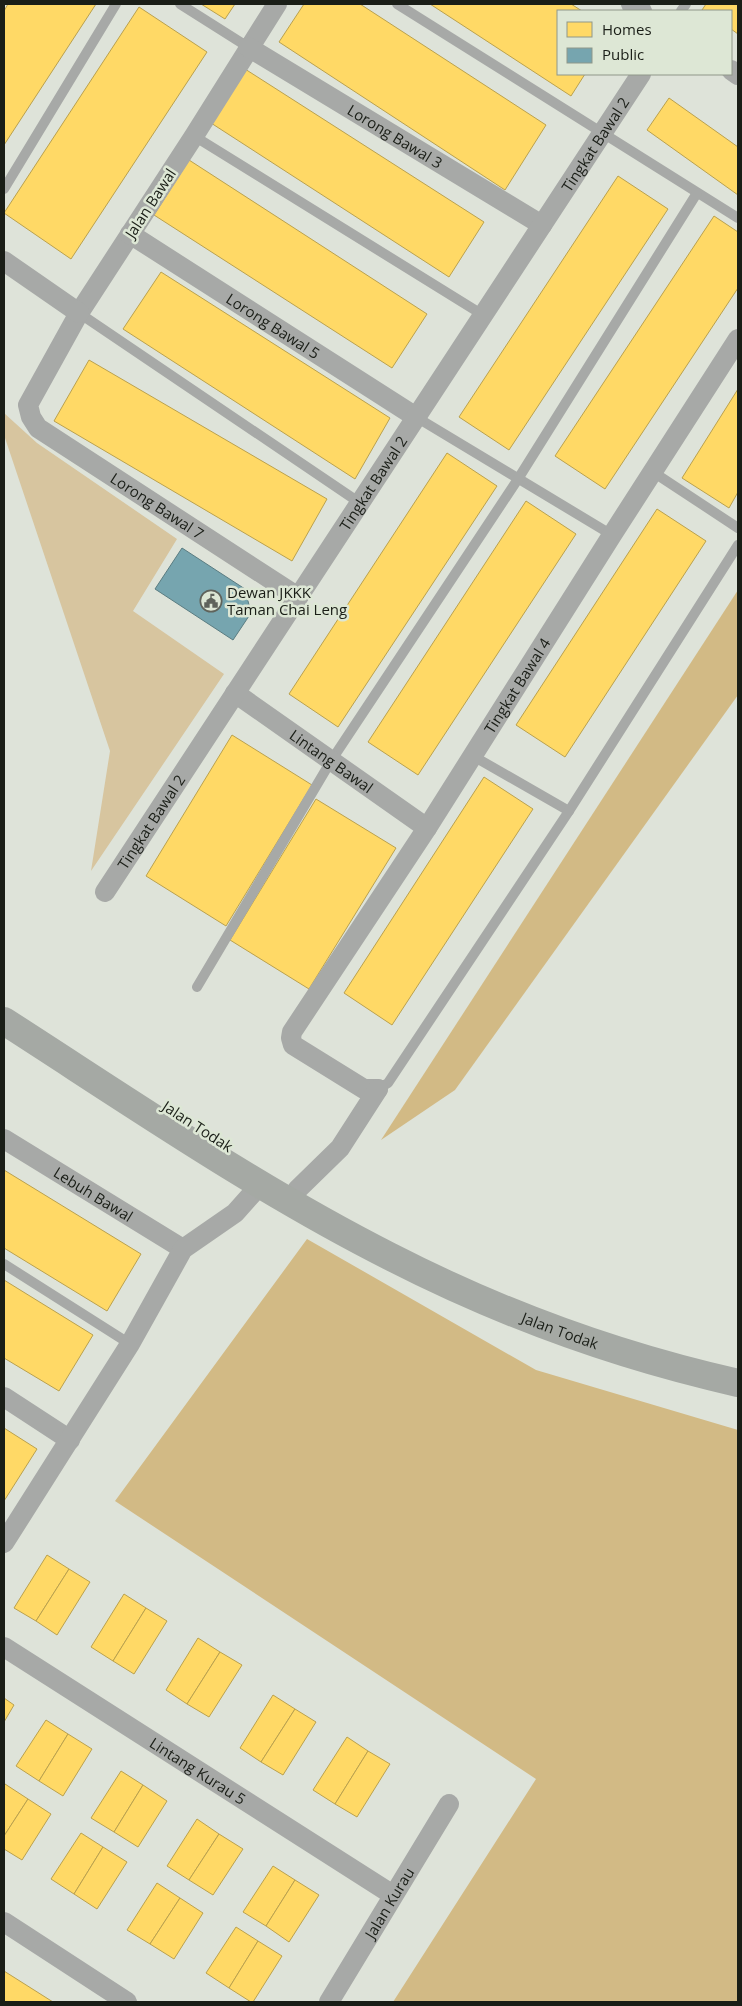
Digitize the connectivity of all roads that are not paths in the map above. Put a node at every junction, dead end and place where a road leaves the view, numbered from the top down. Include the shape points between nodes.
1 (116, 4) edge
2 (180, 4) edge
3 (276, 4) edge
4 (397, 4) edge
5 (248, 47) junction
6 (640, 75) edge
7 (602, 133) junction
8 (194, 136) junction
9 (4, 189) edge
10 (697, 193) junction
11 (738, 218) edge
12 (542, 224) junction
13 (130, 234) junction
14 (4, 261) edge
15 (79, 313) junction
16 (483, 315) junction
17 (738, 338) edge
18 (28, 405) joint
19 (416, 417) junction
20 (653, 472) junction
21 (518, 479) junction
22 (360, 503) junction
23 (738, 528) edge
24 (612, 535) junction
25 (738, 545) edge
26 (298, 597) junction
27 (235, 694) junction
28 (473, 756) junction
29 (331, 761) junction
30 (569, 812) junction
31 (427, 828) junction
32 (105, 892) dead end
33 (197, 987) dead end
34 (4, 1001) edge
35 (4, 1021) edge
36 (378, 1090) junction
37 (4, 1139) edge
38 (260, 1185) junction
39 (297, 1190) junction
40 (183, 1249) junction
41 (389, 1256) junction
42 (4, 1264) edge
43 (130, 1344) junction
44 (738, 1383) edge
45 (4, 1397) edge
46 (70, 1440) junction
47 (7, 1531) edge
48 (4, 1647) edge
49 (449, 1804) dead end
50 (393, 1895) junction
51 (4, 1922) edge
52 (127, 2002) edge
53 (329, 2002) edge

1 - 9 lane
2 - 5 lane
3 - 5 street, Jalan Bawal
4 - 7 lane
5 - 8 street, Jalan Bawal
5 - 12 street, Lorong Bawal 3
6 - 7 street, Tingkat Bawal 2
7 - 10 lane
7 - 12 street, Tingkat Bawal 2
8 - 13 street, Jalan Bawal
8 - 16 lane
10 - 11 lane
10 - 21 lane
12 - 16 street, Tingkat Bawal 2
13 - 15 street, Jalan Bawal
13 - 19 street, Lorong Bawal 5
14 - 15 street
15 - 18 street, Jalan Bawal
15 - 22 lane
16 - 19 street, Tingkat Bawal 2
17 - 20 street, Tingkat Bawal 4
18 - 26 street, Lorong Bawal 7 via 38,428
19 - 21 lane
19 - 22 street, Tingkat Bawal 2
20 - 23 lane
20 - 24 street, Tingkat Bawal 4
21 - 24 lane
21 - 29 lane
22 - 26 street, Tingkat Bawal 2
24 - 28 street, Tingkat Bawal 4
25 - 30 lane
26 - 27 street, Tingkat Bawal 2
27 - 29 street, Lintang Bawal
27 - 32 street, Tingkat Bawal 2
28 - 30 lane
28 - 31 street, Tingkat Bawal 4
29 - 31 street, Lintang Bawal
29 - 33 lane
30 - 36 lane via 388,1083
31 - 36 street, Tingkat Bawal 4 via 292,1032 293,1045 364,1089
34 - 39 main road, Jalan Todak
35 - 38 main road, Jalan Todak
36 - 39 street via 340,1148
37 - 40 street, Lebuh Bawal
38 - 40 street via 235,1213
38 - 41 main road, Jalan Todak
39 - 41 main road, Jalan Todak
40 - 43 street
41 - 44 main road, Jalan Todak via 480,1300 546,1325 681,1370
42 - 43 lane
43 - 46 street
45 - 46 street
46 - 47 street
48 - 50 street, Lintang Kurau 5
49 - 50 street, Jalan Kurau
50 - 53 street, Jalan Kurau
51 - 52 street

